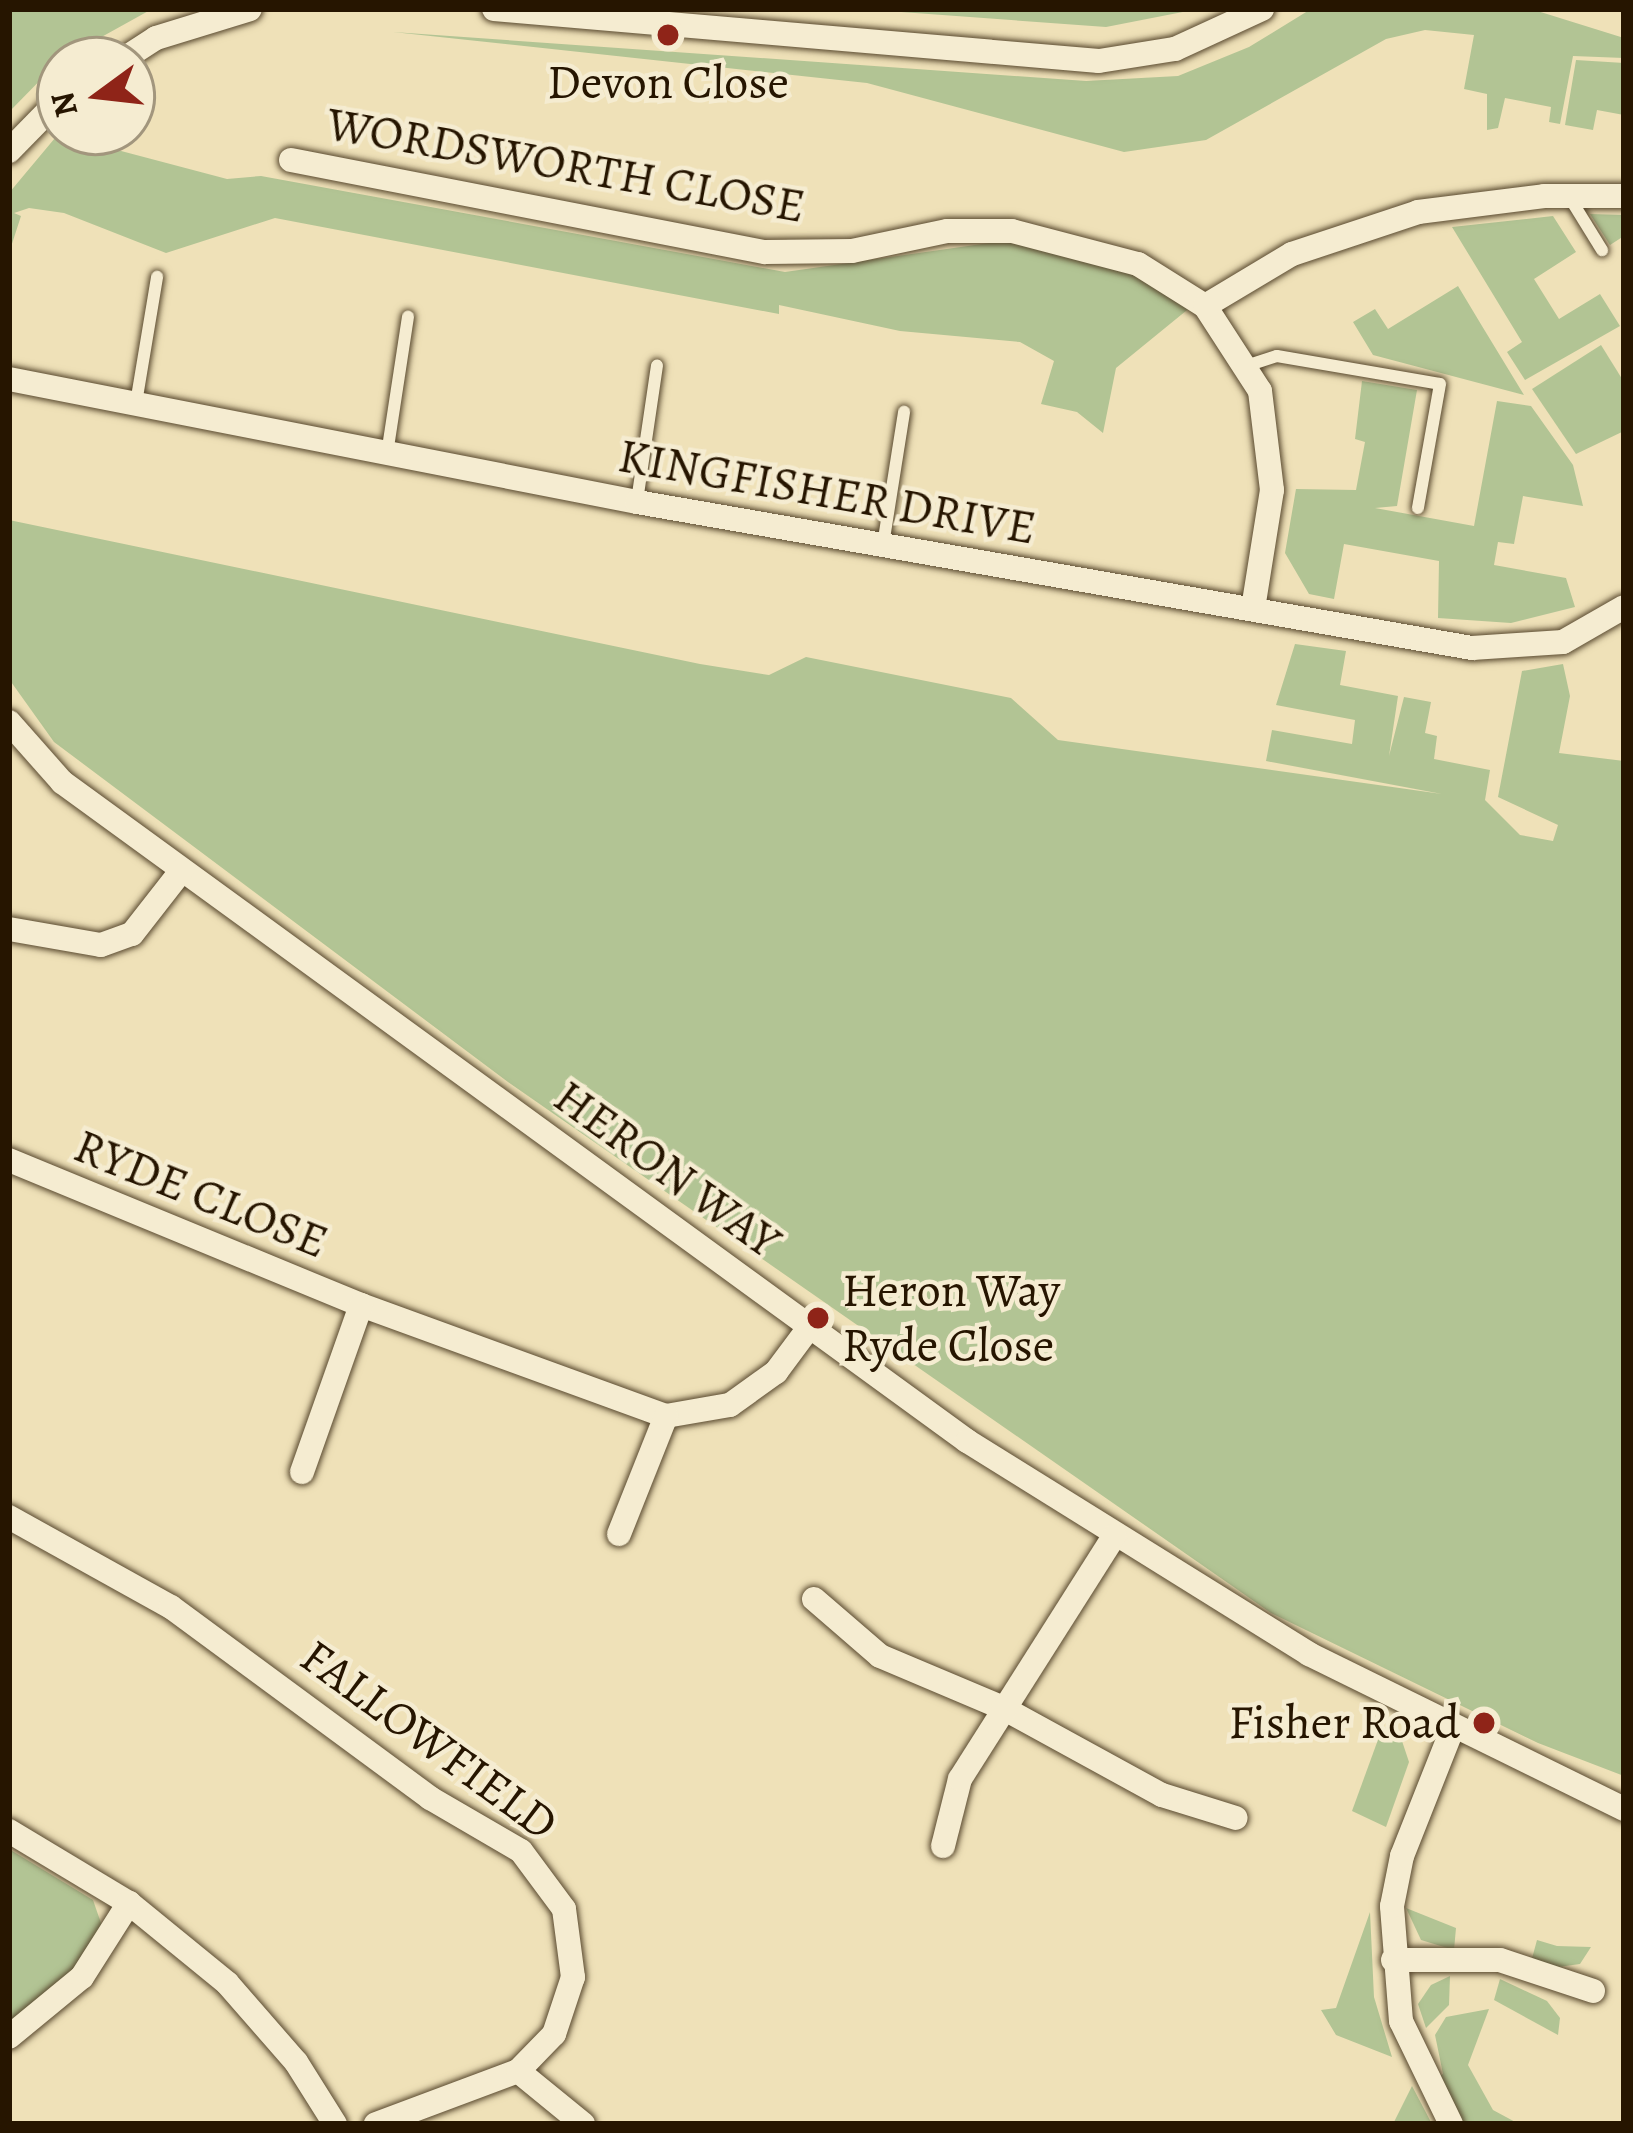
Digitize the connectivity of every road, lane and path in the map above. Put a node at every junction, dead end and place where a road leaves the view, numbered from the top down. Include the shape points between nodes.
1 (250, 9) edge
2 (494, 9) edge
3 (1262, 9) edge
4 (807, 21) edge
5 (156, 38) edge
6 (36, 124) edge
7 (9, 151) edge
8 (291, 160) dead end
9 (1568, 194) junction
10 (1624, 196) edge
11 (1602, 250) dead end
12 (157, 277) dead end
13 (1205, 306) junction
14 (408, 317) dead end
15 (657, 365) dead end
16 (1250, 365) junction
17 (9, 379) edge
18 (136, 404) junction
19 (904, 412) dead end
20 (387, 455) junction
21 (637, 502) junction
22 (1418, 508) dead end
23 (883, 544) junction
24 (1624, 607) edge
25 (1253, 608) junction
26 (9, 722) edge
27 (182, 870) junction
28 (9, 929) edge
29 (9, 1160) edge
30 (361, 1305) junction
31 (811, 1324) junction
32 (666, 1416) junction
33 (302, 1472) dead end
34 (9, 1517) edge
35 (619, 1534) dead end
36 (1114, 1536) junction
37 (814, 1599) dead end
38 (1003, 1708) junction
39 (1452, 1730) junction
40 (1624, 1809) edge
41 (1236, 1818) dead end
42 (9, 1831) edge
43 (944, 1846) dead end
44 (129, 1903) junction
45 (1393, 1960) junction
46 (1593, 1990) dead end
47 (9, 2037) edge
48 (518, 2071) junction
49 (335, 2124) edge
50 (376, 2124) edge
51 (583, 2124) edge
52 (1451, 2124) edge

1 - 5 street
2 - 4 street
3 - 4 street via 1175,49 1099,61
6 - 7 street
8 - 13 street, WORDSWORTH CLOSE via 765,252 852,251 947,231 1012,230 1138,264
9 - 10 street
9 - 11 lane
9 - 13 street via 1418,212 1292,254
12 - 18 lane
13 - 16 street, WORDSWORTH CLOSE
14 - 20 lane
15 - 21 lane
16 - 22 lane via 1277,356 1441,384
16 - 25 street, WORDSWORTH CLOSE via 1272,454
17 - 18 street, KINGFISHER DRIVE
18 - 20 street, KINGFISHER DRIVE
19 - 23 lane
20 - 21 street, KINGFISHER DRIVE
21 - 23 street, KINGFISHER DRIVE
23 - 25 street, KINGFISHER DRIVE
24 - 25 street, KINGFISHER DRIVE via 1563,643 1516,650
26 - 27 street, HERON WAY via 62,782
27 - 28 street via 132,934 101,945
27 - 31 street, HERON WAY
29 - 30 street, RYDE CLOSE
30 - 32 street, RYDE CLOSE
30 - 33 street, RYDE CLOSE
31 - 32 street, RYDE CLOSE via 776,1372 730,1406
31 - 36 street, HERON WAY
32 - 35 street
34 - 48 street, FALLOWFIELD via 171,1607 430,1798 521,1851 564,1909 573,1977 554,2034
36 - 38 street
36 - 39 street, HERON WAY
37 - 38 street via 880,1656
38 - 41 street via 1162,1795
38 - 43 street via 960,1779
39 - 40 street, HERON WAY
39 - 45 street via 1402,1856
42 - 44 street
44 - 47 street via 82,1977
44 - 49 street via 227,1984 296,2062
45 - 46 street via 1500,1960
45 - 52 street via 1401,2021
48 - 50 street, FALLOWFIELD
48 - 51 street

